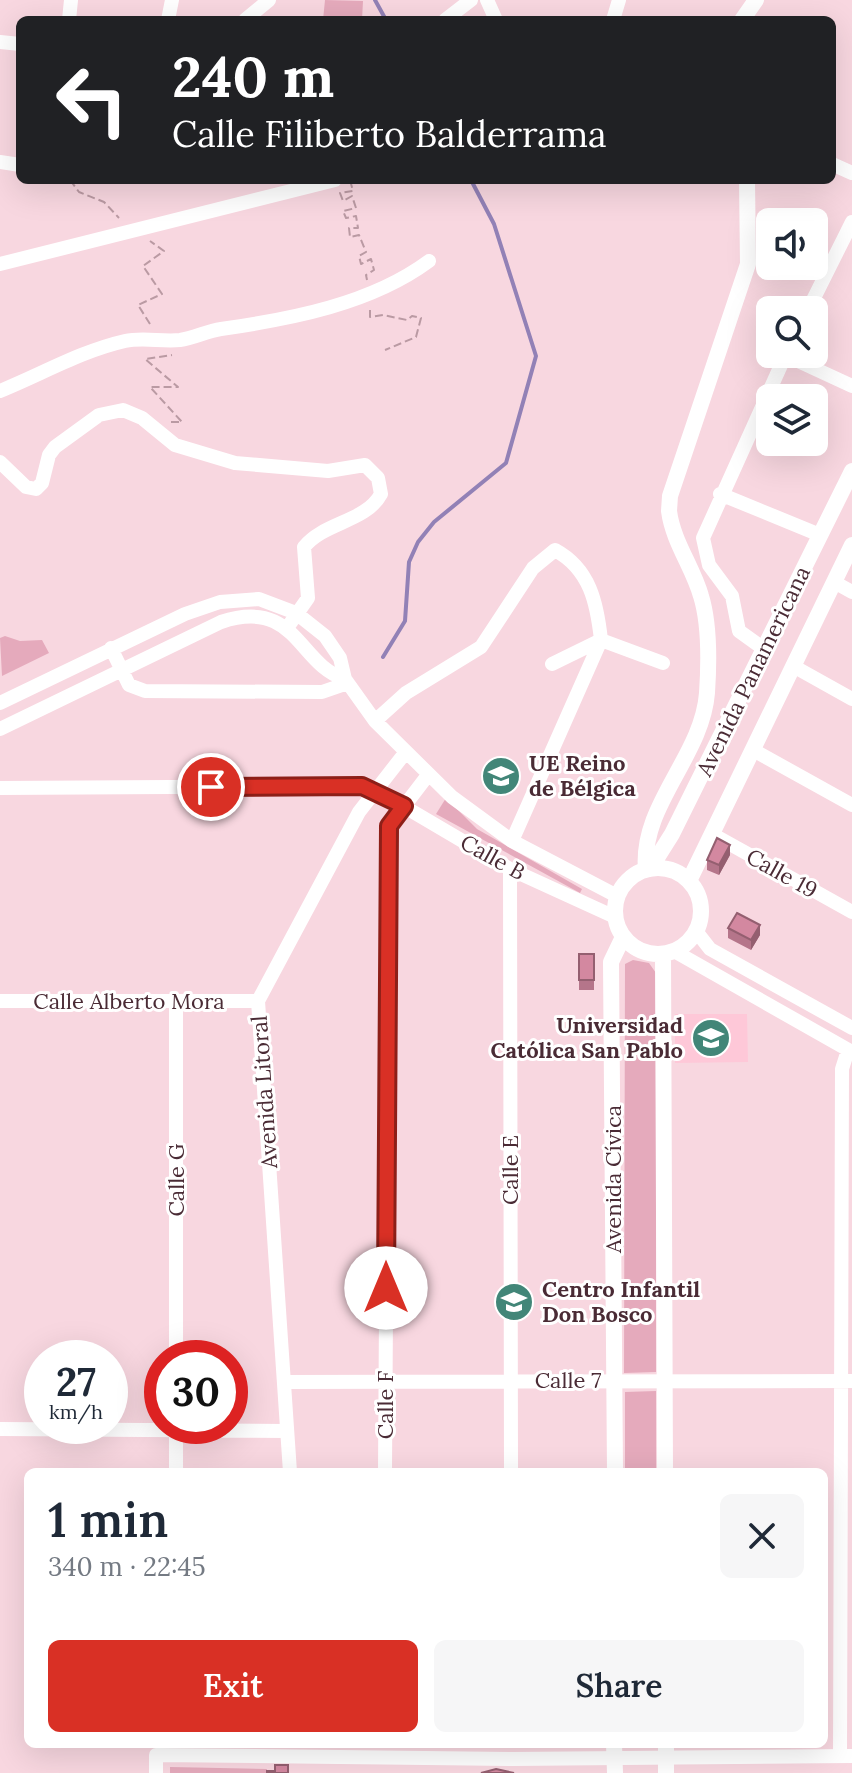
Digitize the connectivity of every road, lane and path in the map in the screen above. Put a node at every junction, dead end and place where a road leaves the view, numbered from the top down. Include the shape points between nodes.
1 (269, 0) edge
2 (471, 0) edge
3 (250, 16) edge
4 (450, 16) edge
5 (73, 184) edge
6 (351, 184) edge
7 (747, 184) edge
8 (291, 185) edge
9 (852, 222) edge
10 (137, 230) junction
11 (429, 261) dead end
12 (0, 264) edge
13 (372, 292) junction
14 (815, 296) edge
15 (370, 317) dead end
16 (159, 340) junction
17 (385, 350) dead end
18 (780, 368) edge
19 (814, 368) edge
20 (852, 386) edge
21 (0, 391) edge
22 (142, 418) junction
23 (0, 462) edge
24 (852, 471) edge
25 (720, 494) junction
26 (820, 535) junction
27 (852, 545) edge
28 (834, 582) junction
29 (852, 592) edge
30 (296, 613) junction
31 (287, 628) junction
32 (601, 640) junction
33 (111, 648) junction
34 (764, 649) junction
35 (663, 663) dead end
36 (552, 664) dead end
37 (793, 666) junction
38 (122, 670) junction
39 (346, 681) junction
40 (852, 699) edge
41 (0, 703) edge
42 (375, 721) junction
43 (0, 729) edge
44 (753, 750) junction
45 (405, 753) junction
46 (428, 775) junction
47 (0, 788) edge
48 (376, 790) junction
49 (852, 805) edge
50 (404, 806) junction
51 (712, 834) junction
52 (512, 841) junction
53 (510, 869) junction
54 (648, 869) junction
55 (689, 881) junction
56 (617, 896) junction
57 (852, 912) edge
58 (615, 917) junction
59 (696, 931) junction
60 (623, 937) junction
61 (668, 953) junction
62 (0, 1001) edge
63 (176, 1001) junction
64 (258, 1001) junction
65 (852, 1028) edge
66 (850, 1051) edge
67 (176, 1340) edge
68 (664, 1379) junction
69 (385, 1380) junction
70 (615, 1380) junction
71 (511, 1381) junction
72 (845, 1381) edge
73 (284, 1382) junction
74 (144, 1428) edge
75 (0, 1429) edge
76 (248, 1430) edge
77 (287, 1431) junction
78 (176, 1444) edge
79 (176, 1468) edge
80 (290, 1468) edge
81 (385, 1468) edge
82 (511, 1468) edge
83 (615, 1468) edge
84 (665, 1468) edge
85 (177, 1750) edge
86 (309, 1751) edge
87 (383, 1751) edge
88 (512, 1752) edge
89 (846, 1756) edge
90 (614, 1758) edge
91 (666, 1758) edge
92 (156, 1773) edge

1 - 3 street
2 - 4 street
5 - 10 path
6 - 13 path via 353,191 340,193 343,201 352,196 356,208 343,211 346,218 356,216 358,228 349,228 350,237 359,235 366,252 359,256 361,264 371,259 374,270 366,275
7 - 54 main road via 748,264 670,496 669,511 702,597 707,695 698,730 646,837
8 - 10 street
9 - 14 street
10 - 12 street
10 - 16 path via 164,251 143,266 162,294 138,305
11 - 13 street
13 - 16 street via 262,324
15 - 17 path via 421,318 416,337
16 - 21 street via 93,349
16 - 22 path via 179,354 145,359 178,387 150,387 182,422
18 - 25 street
19 - 20 street
22 - 23 street via 123,410 99,415 82,426 49,455 36,489 26,487
22 - 30 street via 175,445 235,463 328,471 365,465 374,472 380,485 376,503 324,529 304,547 308,598
24 - 26 main road, Avenida Panamericana
25 - 26 street
25 - 34 street via 705,528 703,548 732,596 739,631
26 - 34 main road, Avenida Panamericana
27 - 28 main road
28 - 29 street
28 - 37 main road
30 - 31 street
30 - 33 street via 259,599 220,602
30 - 39 street via 325,636 340,658
31 - 38 street via 257,618 230,619
31 - 39 street
32 - 35 street
32 - 36 street
32 - 42 street via 588,582 579,567 555,550 533,568 481,647 406,693
32 - 52 street
33 - 38 street
33 - 41 street
34 - 54 main road, Avenida Panamericana via 672,834
37 - 40 street
37 - 44 main road
38 - 39 street via 129,685 145,691 322,692
38 - 43 street
39 - 42 street, Calle B
42 - 45 street, Calle B
44 - 49 street
44 - 51 main road
45 - 46 street, Calle B
45 - 48 street, Avenida Litoral
46 - 50 street, Calle F
46 - 52 street, Calle B
47 - 48 street
48 - 50 street, Calle B
48 - 64 street, Avenida Litoral via 351,825
50 - 53 street, Calle B
50 - 69 street, Calle F via 389,826
51 - 55 main road
51 - 57 street, Calle 19
52 - 56 street, Calle B
53 - 58 street, Calle B
53 - 71 street, Calle E
54 - 55 main road via 667,868
54 - 56 main road via 630,878
55 - 59 main road via 701,908
56 - 58 main road
58 - 60 main road
59 - 61 main road
59 - 65 street via 710,949
60 - 61 main road via 642,952
60 - 70 main road, Avenida Cívica via 611,962
61 - 66 street
61 - 68 main road
62 - 63 street, Calle Alberto Mora
63 - 64 street, Calle Alberto Mora
63 - 67 street, Calle G
64 - 73 street, Avenida Litoral
66 - 72 street via 842,1069
68 - 70 street, Calle 7
68 - 72 street, Calle 7
68 - 84 main road
69 - 71 street, Calle 7
69 - 73 street, Calle 7
69 - 81 street, Calle F
70 - 71 street, Calle 7
70 - 83 main road, Avenida Cívica
71 - 82 street, Calle E
72 - 89 street
73 - 77 street, Avenida Litoral
74 - 75 street
76 - 77 street
77 - 80 street, Avenida Litoral
78 - 79 street
85 - 86 street
85 - 92 street via 156,1755
86 - 87 street
87 - 88 street
88 - 90 street
89 - 91 street
90 - 91 street

